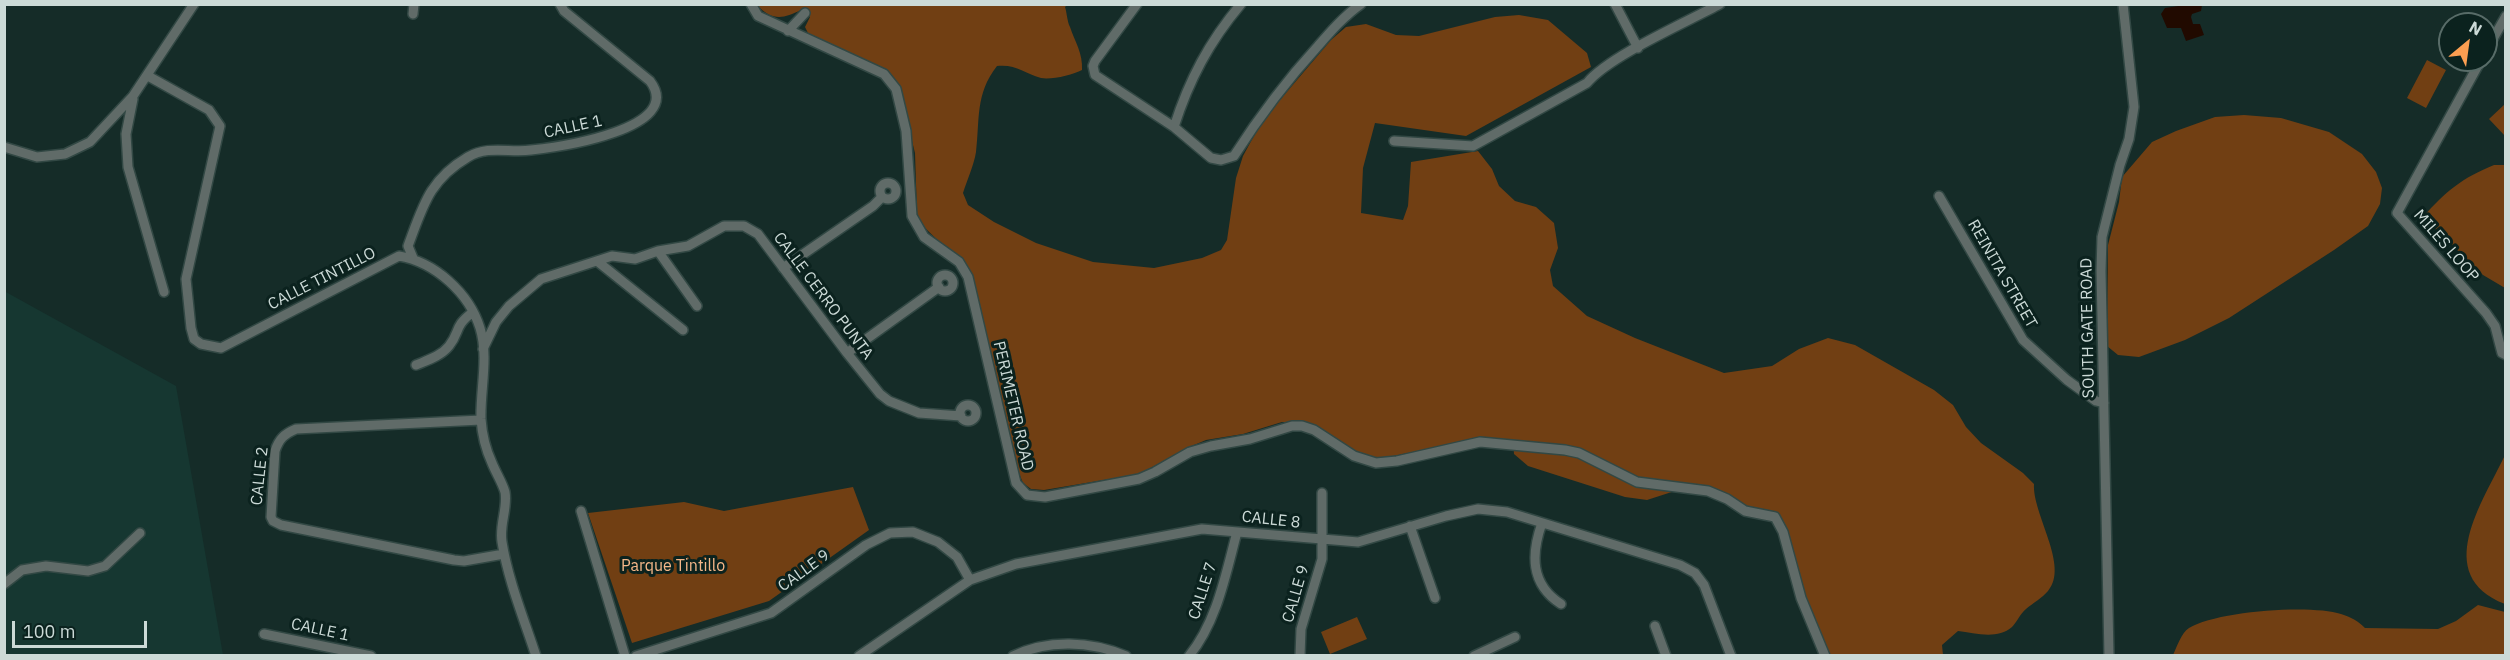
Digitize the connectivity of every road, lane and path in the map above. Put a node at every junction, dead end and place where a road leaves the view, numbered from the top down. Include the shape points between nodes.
1 (194, 4) edge
2 (560, 4) edge
3 (751, 4) edge
4 (1137, 4) edge
5 (1241, 4) edge
6 (1361, 4) edge
7 (1615, 4) edge
8 (1720, 4) edge
9 (2123, 4) edge
10 (1700, 9) edge
11 (805, 14) dead end
12 (788, 31) junction
13 (1638, 48) junction
14 (2474, 72) edge
15 (147, 76) junction
16 (133, 96) junction
17 (1174, 127) junction
18 (1394, 141) dead end
19 (4, 147) edge
20 (1939, 196) dead end
21 (882, 197) dead end
22 (658, 251) junction
23 (413, 258) junction
24 (597, 261) junction
25 (783, 268) junction
26 (939, 287) dead end
27 (164, 292) dead end
28 (697, 306) dead end
29 (473, 312) junction
30 (683, 330) dead end
31 (483, 350) junction
32 (847, 353) junction
33 (2505, 355) edge
34 (416, 365) dead end
35 (2103, 403) junction
36 (961, 416) dead end
37 (481, 420) junction
38 (1322, 493) dead end
39 (581, 511) dead end
40 (1542, 523) junction
41 (1410, 526) junction
42 (1237, 532) junction
43 (140, 533) dead end
44 (1322, 540) junction
45 (504, 554) junction
46 (970, 580) junction
47 (4, 584) edge
48 (1435, 598) dead end
49 (1561, 604) dead end
50 (1655, 626) dead end
51 (264, 633) dead end
52 (1515, 637) dead end
53 (371, 656) edge
54 (536, 656) edge
55 (625, 656) edge
56 (636, 656) edge
57 (859, 656) edge
58 (1013, 656) edge
59 (1126, 656) edge
60 (1189, 656) edge
61 (1300, 656) edge
62 (1474, 656) edge
63 (1666, 656) edge
64 (1731, 656) edge
65 (1825, 656) edge
66 (2109, 656) edge

1 - 15 street
2 - 23 street, CALLE 1 via 650,81 657,96 653,109 618,133 530,151 482,150 468,157 445,174 429,193 408,246
3 - 12 street, PERIMETER ROAD via 758,16
4 - 17 street via 1095,61 1093,70 1097,78
5 - 17 street via 1204,53 1185,91
6 - 17 street via 1294,71 1234,156 1211,158
7 - 13 street
8 - 10 street
9 - 35 street, SOUTH GATE ROAD via 2134,107 2102,237
10 - 13 street
11 - 12 street
12 - 65 street, PERIMETER ROAD via 884,74 896,89 906,131 912,216 924,237 959,262 968,277 1016,483 1027,495 1045,497 1138,479 1190,452 1292,426 1314,430 1354,456 1376,463 1480,442 1565,450 1637,482 1708,491 1746,511 1774,517 1783,532 1801,598
13 - 18 street via 1595,73 1587,83 1473,146
14 - 33 street, MILES LOOP via 2397,213 2486,313
15 - 16 street
15 - 23 street, CALLE TINTILLO via 209,110 220,126 186,279 191,328 194,339 201,344 221,348 399,256
16 - 19 street via 90,142 65,154 37,157
16 - 27 street via 126,134 128,167
20 - 35 street, REINITA STREET via 2023,340 2067,380
21 - 25 street
22 - 24 street, CALLE CERRO PUNTA via 635,259 612,256
22 - 25 street, CALLE CERRO PUNTA via 688,246 718,228 738,225 758,234
22 - 28 street
23 - 29 street via 458,287
24 - 30 street
24 - 31 street, CALLE CERRO PUNTA via 540,279 496,322
25 - 32 street, CALLE CERRO PUNTA
26 - 32 street
29 - 31 street via 481,330
29 - 34 street via 460,321 448,348
31 - 37 street
32 - 36 street, CALLE CERRO PUNTA via 890,401 919,413
35 - 66 street, SOUTH GATE ROAD
37 - 45 street via 486,450 505,491 501,522
37 - 45 street, CALLE 2 via 287,432 275,451 271,517 281,525 454,560
38 - 44 street, CALLE 9
39 - 55 street
40 - 41 street, CALLE 8 via 1507,512 1478,509
40 - 49 street via 1535,544 1535,564 1550,596
40 - 64 street, CALLE 8 via 1695,573 1704,585
41 - 44 street, CALLE 8 via 1358,542
41 - 48 street
42 - 44 street, CALLE 8
42 - 46 street, CALLE 8 via 1202,529 1016,564
42 - 60 street, CALLE 7 via 1203,639
43 - 47 street via 105,566 88,571 46,566 22,570
44 - 61 street, CALLE 9 via 1322,559 1301,629
45 - 54 street
46 - 56 street, CALLE 9 via 957,557 938,542 913,532 890,533 866,544 771,612
46 - 57 street, CALLE 8
50 - 63 street
51 - 53 street, CALLE 1
52 - 62 street
58 - 59 street via 1043,646 1081,644

